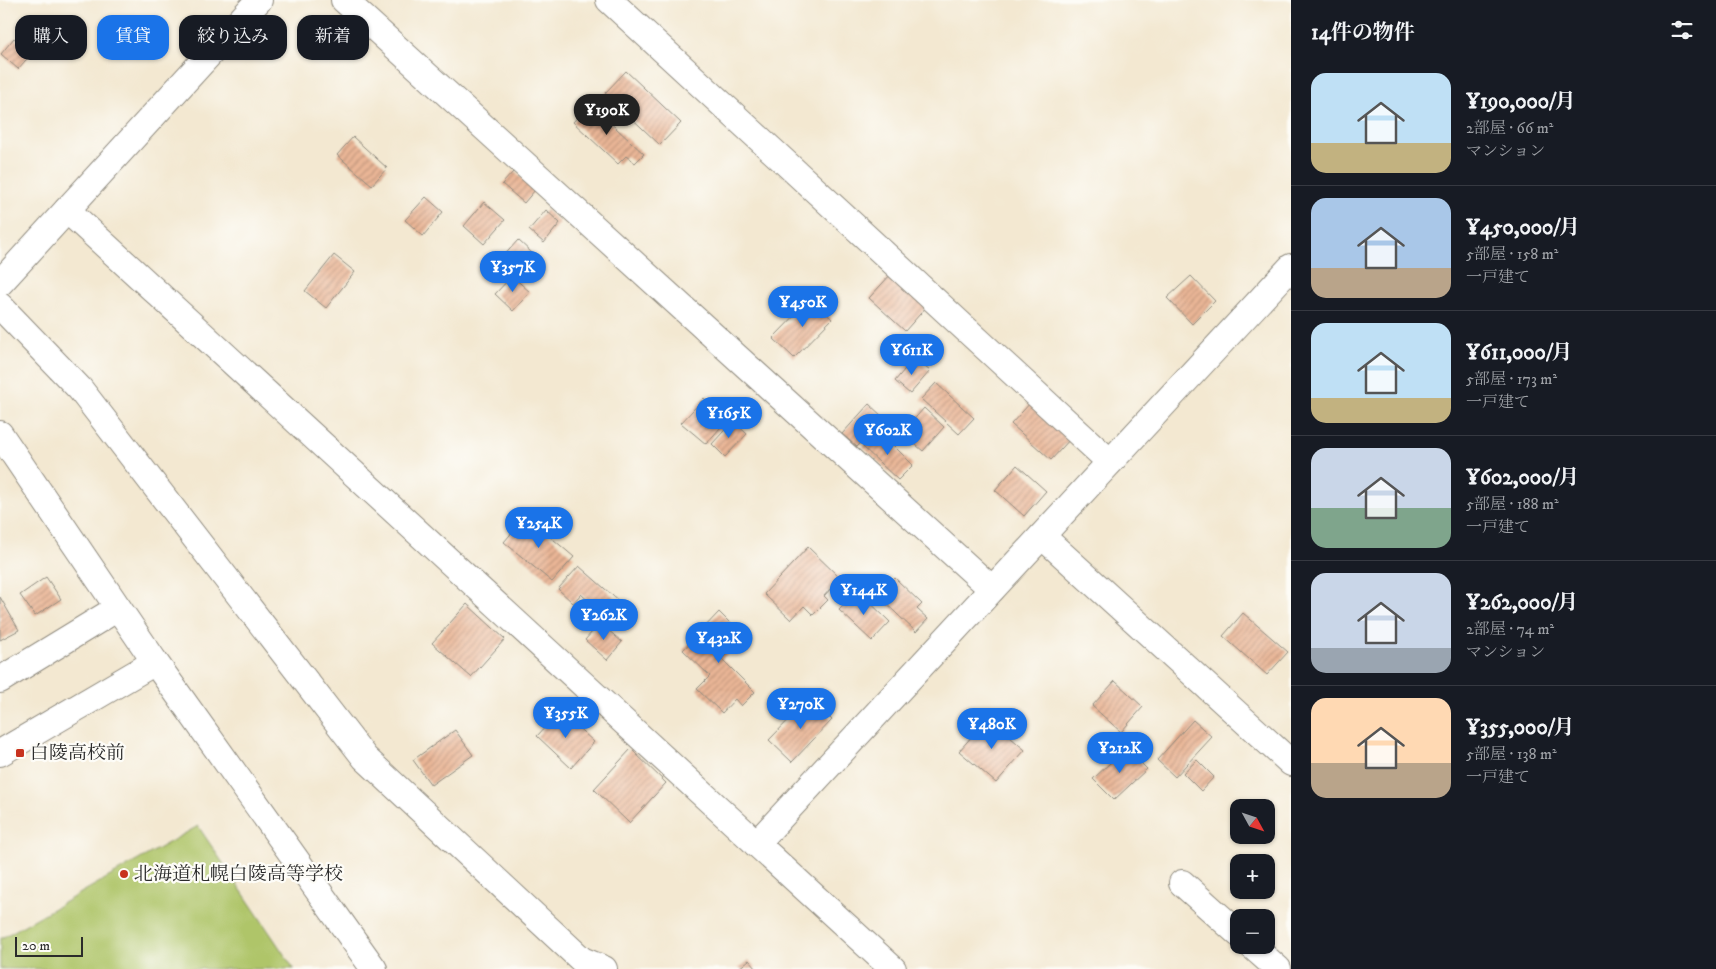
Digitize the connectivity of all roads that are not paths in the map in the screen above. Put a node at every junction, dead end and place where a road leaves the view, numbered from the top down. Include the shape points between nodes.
1 (259, 0) edge
2 (344, 0) edge
3 (610, 0) edge
4 (67, 210) junction
5 (1291, 267) edge
6 (0, 283) edge
7 (0, 306) edge
8 (0, 434) edge
9 (1110, 462) junction
10 (1042, 536) junction
11 (992, 589) junction
12 (118, 608) junction
13 (155, 662) junction
14 (0, 680) edge
15 (0, 753) edge
16 (1291, 763) edge
17 (756, 844) junction
18 (1182, 883) dead end
19 (1230, 926) edge
20 (1261, 954) edge
21 (1291, 956) edge
22 (374, 969) edge
23 (604, 969) edge
24 (893, 969) edge
25 (1278, 969) edge

1 - 4 street
2 - 11 street
3 - 9 street
4 - 6 street
4 - 17 street
5 - 9 street
7 - 23 street via 80,389 365,758 582,960
8 - 12 street
9 - 10 street
10 - 11 street
10 - 16 street
11 - 17 street
12 - 13 street
12 - 14 street
13 - 15 street
13 - 22 street
17 - 24 street
18 - 19 street
20 - 25 street
21 - 25 street

